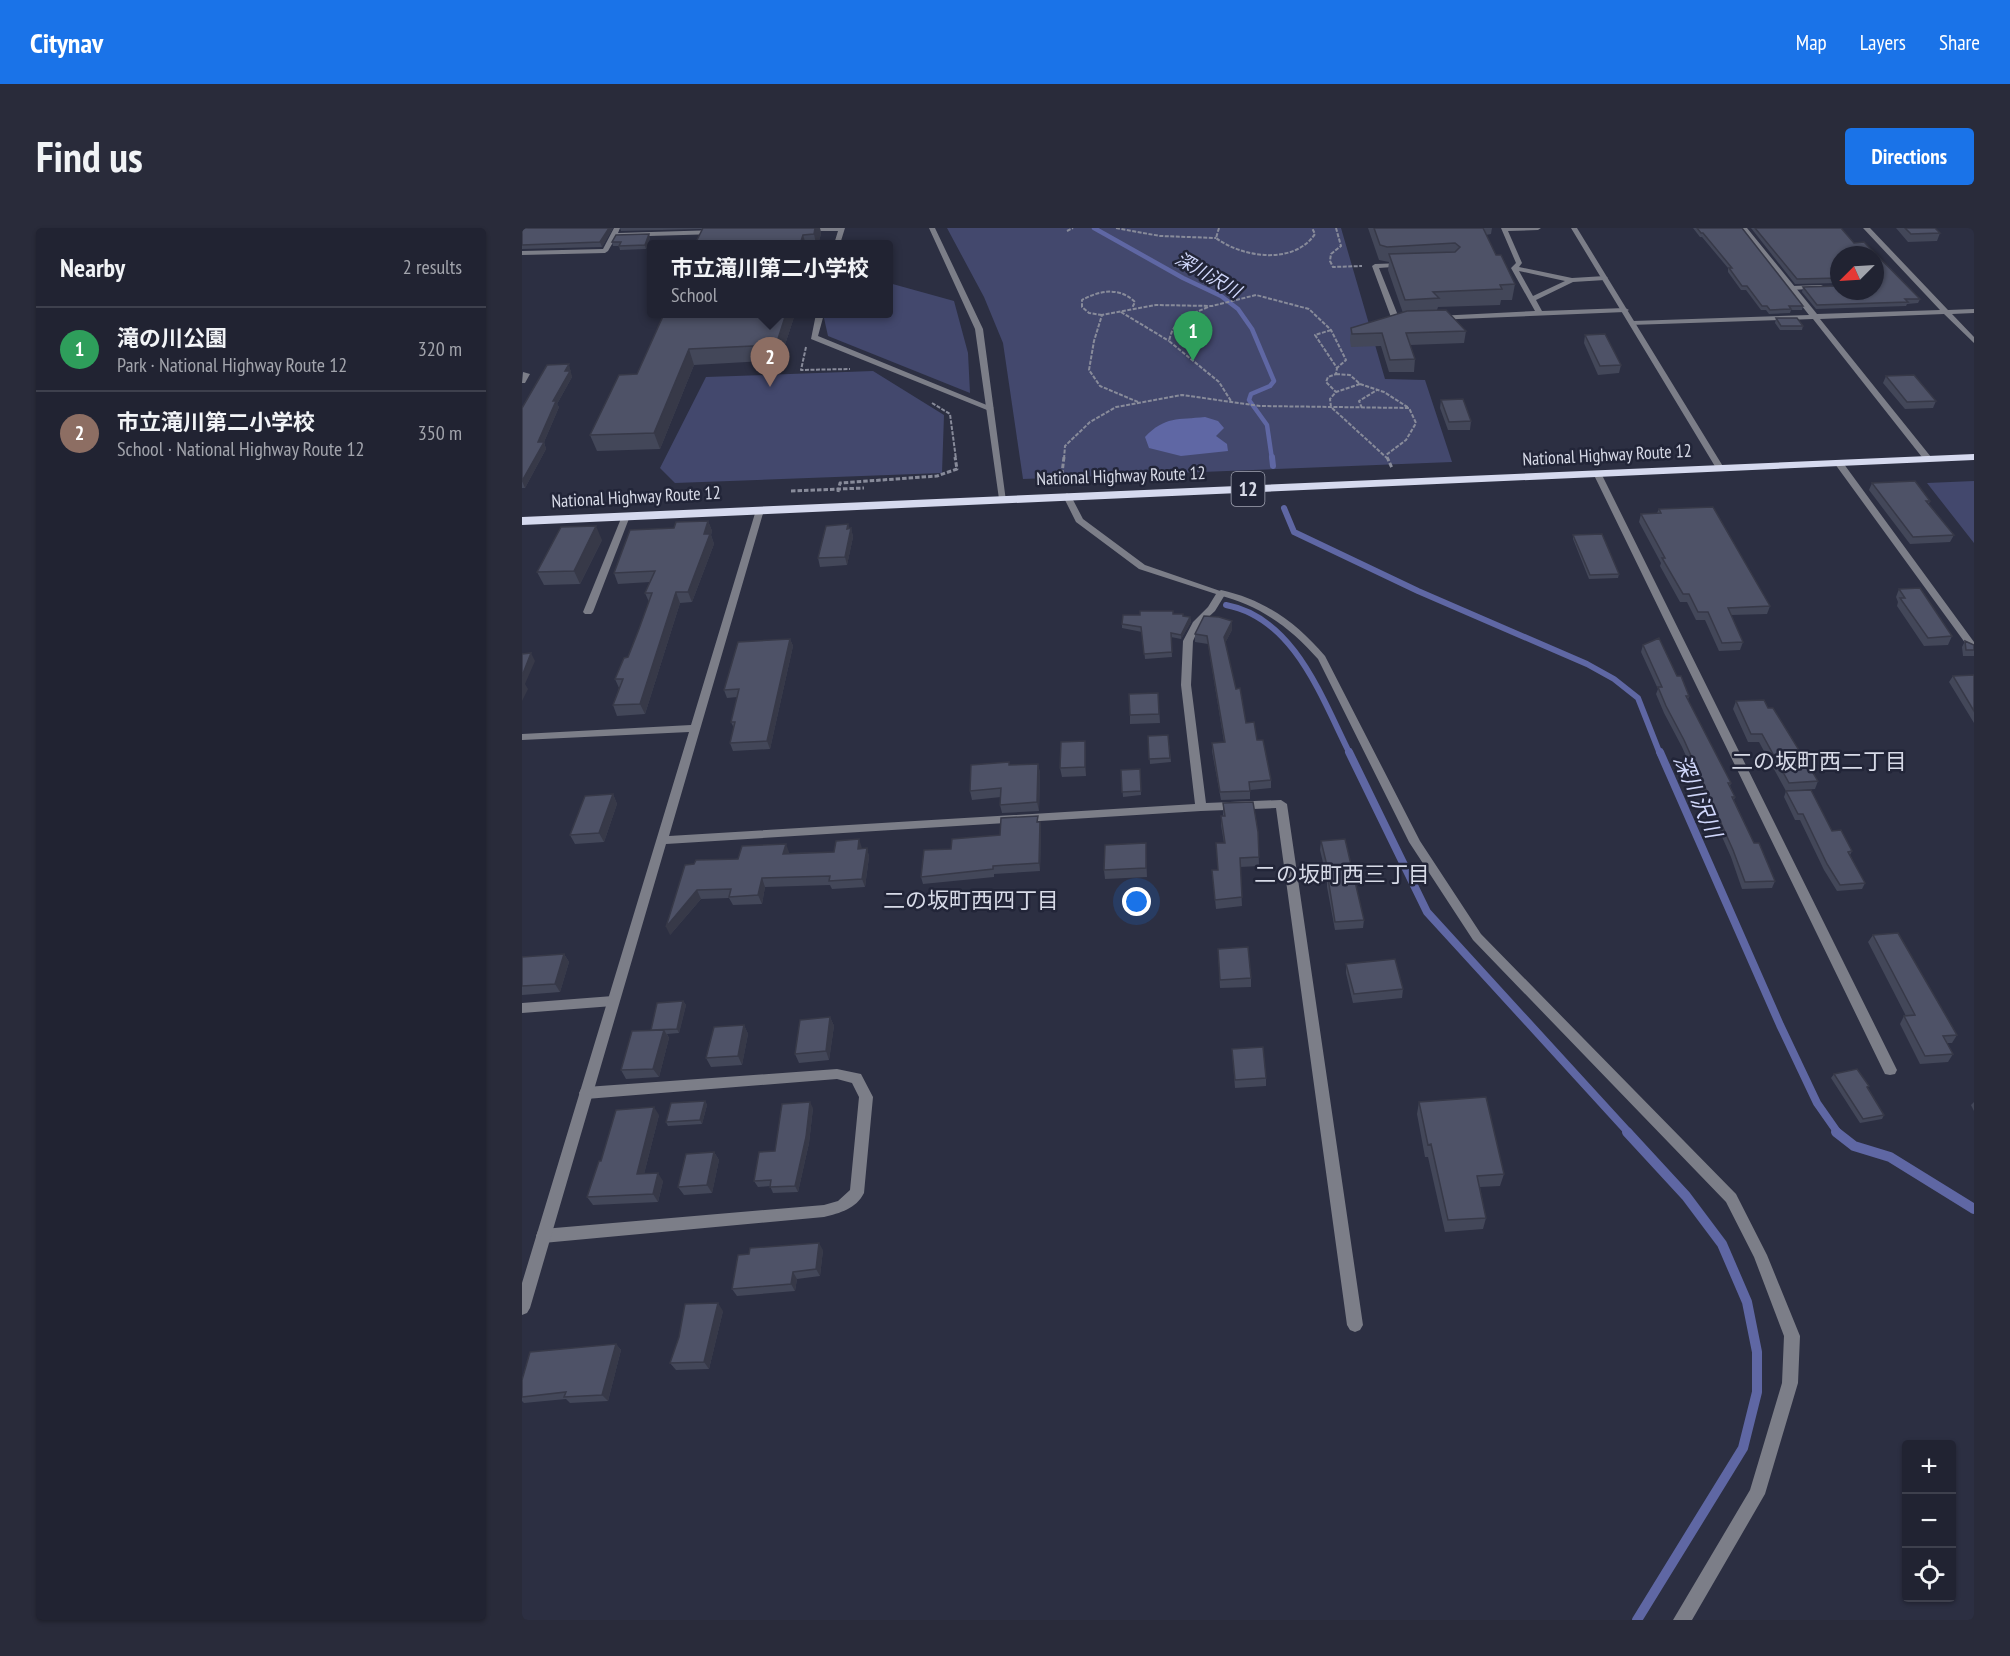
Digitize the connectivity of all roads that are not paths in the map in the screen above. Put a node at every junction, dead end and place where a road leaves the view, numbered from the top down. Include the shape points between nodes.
1 (932, 228) edge
2 (1504, 228) edge
3 (1538, 228) edge
4 (1574, 228) edge
5 (1744, 228) edge
6 (1866, 228) edge
7 (841, 229) edge
8 (796, 230) edge
9 (615, 231) edge
10 (727, 232) edge
11 (522, 254) edge
12 (1408, 265) edge
13 (1514, 267) junction
14 (1605, 278) junction
15 (1572, 280) junction
16 (1826, 287) edge
17 (1792, 288) junction
18 (1532, 299) junction
19 (1625, 310) junction
20 (1974, 311) edge
21 (1946, 312) junction
22 (1540, 313) junction
23 (1814, 316) junction
24 (819, 318) edge
25 (1429, 318) edge
26 (1418, 319) edge
27 (1633, 323) junction
28 (1974, 341) edge
29 (990, 408) junction
30 (1974, 457) edge
31 (1928, 459) junction
32 (1838, 462) junction
33 (1720, 468) junction
34 (1597, 473) junction
35 (1067, 496) junction
36 (1003, 499) junction
37 (760, 510) junction
38 (626, 516) junction
39 (522, 521) edge
40 (1221, 593) junction
41 (588, 612) dead end
42 (1974, 649) edge
43 (695, 728) junction
44 (522, 737) edge
45 (1201, 807) junction
46 (661, 840) junction
47 (613, 1001) junction
48 (522, 1008) edge
49 (1890, 1070) dead end
50 (586, 1093) junction
51 (543, 1236) junction
52 (522, 1308) edge
53 (1355, 1325) dead end
54 (1682, 1620) edge

1 - 29 street via 979,329
2 - 3 street
2 - 13 street via 1519,263
4 - 14 street
5 - 17 street
6 - 21 street
7 - 8 street
9 - 10 street
9 - 11 street via 605,251
12 - 26 street via 1375,266 1396,320
13 - 15 street
13 - 18 street
14 - 15 street
14 - 19 street
15 - 18 street
16 - 17 street
17 - 23 street
18 - 22 street
19 - 22 street
19 - 27 street
20 - 21 street
21 - 23 street
21 - 28 street
22 - 25 street
23 - 27 street
23 - 31 street
24 - 29 street via 814,337
27 - 33 street
29 - 36 street
30 - 31 highway, National Highway Route 12 / 12
31 - 32 highway, National Highway Route 12 / 12
32 - 33 highway, National Highway Route 12 / 12
32 - 42 street
33 - 34 highway, National Highway Route 12 / 12
34 - 35 highway, National Highway Route 12 / 12
34 - 49 street
35 - 36 highway, National Highway Route 12 / 12
35 - 40 street via 1079,520 1142,567
36 - 37 highway, National Highway Route 12 / 12
37 - 38 highway, National Highway Route 12 / 12
37 - 43 street
38 - 39 highway, National Highway Route 12 / 12
38 - 41 street
40 - 45 street via 1212,609 1196,624 1188,641 1186,685
40 - 54 street via 1240,597 1287,622 1322,658 1415,842 1478,937 1731,1198 1760,1255 1792,1336 1790,1383 1757,1494
43 - 44 street
43 - 46 street
45 - 46 street
45 - 53 street via 1281,804
46 - 47 street
47 - 48 street
47 - 50 street
50 - 51 street
50 - 51 street via 837,1074 856,1078 866,1097 857,1193 842,1206 824,1211
51 - 52 street

